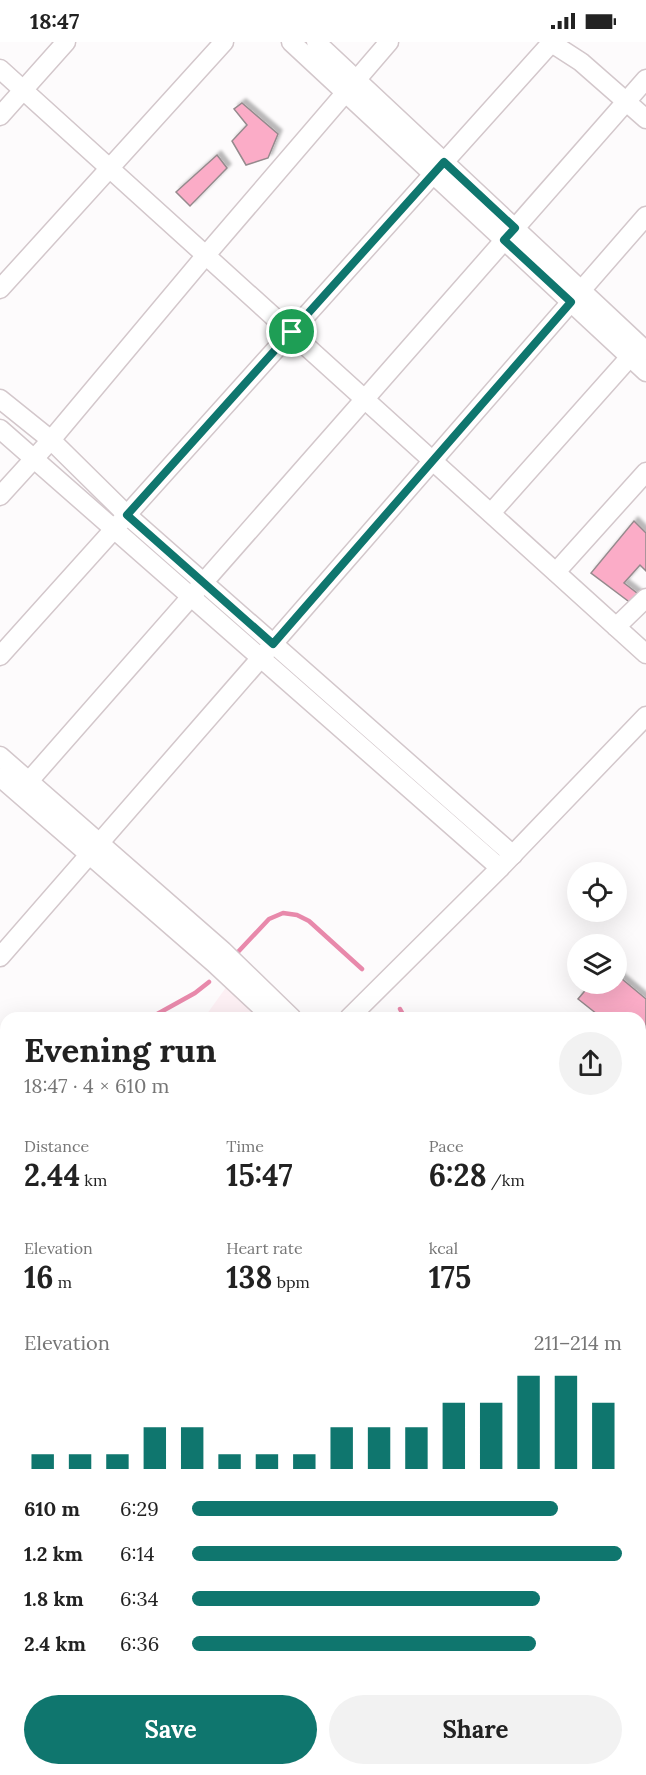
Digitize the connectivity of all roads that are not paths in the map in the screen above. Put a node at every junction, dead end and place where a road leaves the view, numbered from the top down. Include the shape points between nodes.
1 (66, 42) edge
2 (224, 42) edge
3 (291, 42) edge
4 (316, 42) edge
5 (389, 42) edge
6 (551, 42) edge
7 (571, 42) edge
8 (581, 62) junction
9 (0, 69) edge
10 (646, 79) edge
11 (351, 86) junction
12 (23, 90) junction
13 (626, 101) junction
14 (0, 116) edge
15 (646, 119) edge
16 (110, 168) junction
17 (439, 168) junction
18 (646, 216) edge
19 (510, 234) junction
20 (206, 255) junction
21 (0, 289) edge
22 (576, 296) junction
23 (292, 332) junction
24 (641, 348) edge
25 (646, 372) edge
26 (0, 399) edge
27 (365, 399) junction
28 (0, 429) edge
29 (51, 440) junction
30 (34, 459) junction
31 (433, 460) junction
32 (646, 472) edge
33 (0, 496) edge
34 (491, 513) junction
35 (127, 515) junction
36 (114, 530) junction
37 (556, 572) junction
38 (197, 590) junction
39 (646, 598) edge
40 (616, 627) junction
41 (267, 651) junction
42 (646, 654) edge
43 (0, 656) edge
44 (646, 716) edge
45 (0, 756) edge
46 (0, 777) edge
47 (29, 781) junction
48 (94, 849) junction
49 (507, 862) junction
50 (0, 957) edge
51 (251, 987) junction
52 (269, 1012) edge
53 (284, 1012) edge
54 (356, 1012) edge

1 - 12 street
2 - 16 street
3 - 11 street
4 - 11 street
5 - 11 street
6 - 8 street
6 - 17 street
7 - 8 street
8 - 13 street
9 - 12 street
10 - 13 street
11 - 17 street
11 - 20 street
12 - 14 street
12 - 16 street
13 - 15 street
13 - 19 street
16 - 20 street
16 - 21 street
17 - 19 street
17 - 23 street
18 - 22 street
19 - 22 street
19 - 27 street
20 - 23 street
20 - 29 street
22 - 24 street
22 - 31 street
23 - 27 street
23 - 35 street
24 - 25 street
24 - 34 street
26 - 29 street
27 - 31 street
27 - 38 street
28 - 30 street
29 - 30 street
29 - 35 street
30 - 33 street
30 - 36 street
31 - 34 street
31 - 41 street
32 - 37 street
34 - 37 street
35 - 36 street
35 - 38 street
36 - 38 street
36 - 43 street
37 - 40 street
38 - 41 street
38 - 47 street
39 - 40 street
40 - 42 street
41 - 48 street
41 - 49 street
44 - 49 street
45 - 47 street
46 - 48 street
47 - 48 street
48 - 50 street
48 - 51 street
49 - 54 street
51 - 52 street
51 - 53 street

